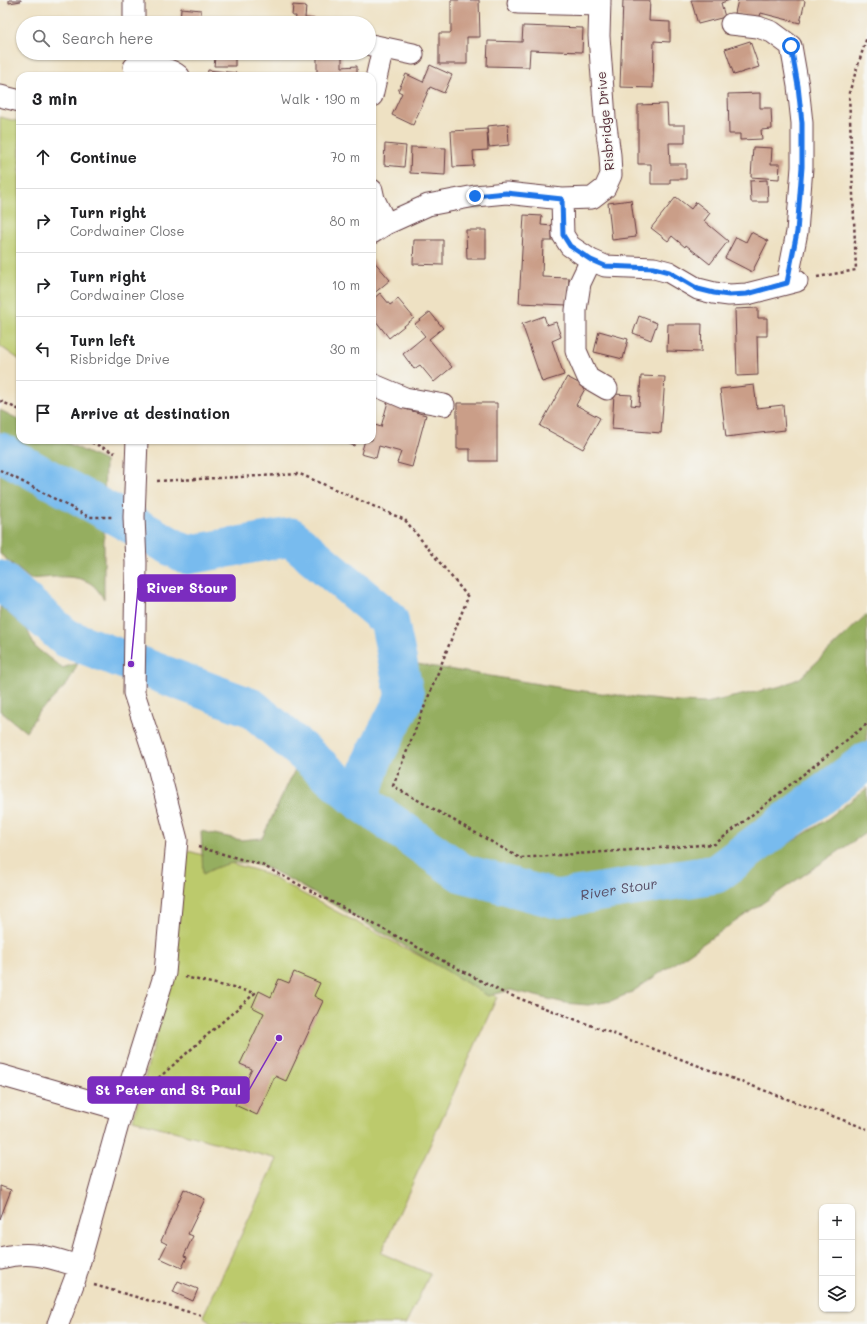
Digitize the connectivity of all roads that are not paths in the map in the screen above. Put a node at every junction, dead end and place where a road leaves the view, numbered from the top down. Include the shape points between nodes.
1 (134, 0) edge
2 (600, 2) edge
3 (518, 3) dead end
4 (134, 16) edge
5 (731, 24) dead end
6 (376, 46) edge
7 (413, 54) dead end
8 (375, 60) edge
9 (134, 65) edge
10 (175, 72) edge
11 (374, 72) edge
12 (0, 96) edge
13 (16, 100) edge
14 (562, 199) junction
15 (376, 211) edge
16 (379, 229) edge
17 (591, 260) junction
18 (376, 386) edge
19 (607, 389) dead end
20 (444, 405) dead end
21 (138, 444) edge
22 (0, 1075) edge
23 (122, 1110) junction
24 (0, 1258) edge
25 (76, 1273) junction
26 (58, 1324) edge

1 - 4 street
2 - 3 street
2 - 14 street, Risbridge Drive via 599,36 604,118 611,175 605,188 592,198
5 - 17 street via 758,27 772,32 791,46 802,123 802,167 792,282 747,294 729,295 698,289 669,272 654,268 605,266
6 - 7 street
8 - 11 street
9 - 10 street via 165,68
12 - 13 street
14 - 16 street, Risbridge Drive via 506,193 475,196 428,205
14 - 17 street via 563,235 570,246
15 - 16 street
17 - 19 street via 580,283 576,310 576,351 588,378
18 - 20 street via 405,398
21 - 23 street via 142,471 134,509 134,693 157,763 177,840 164,973
22 - 23 street
23 - 25 street
24 - 25 street via 14,1254 41,1255
25 - 26 street

